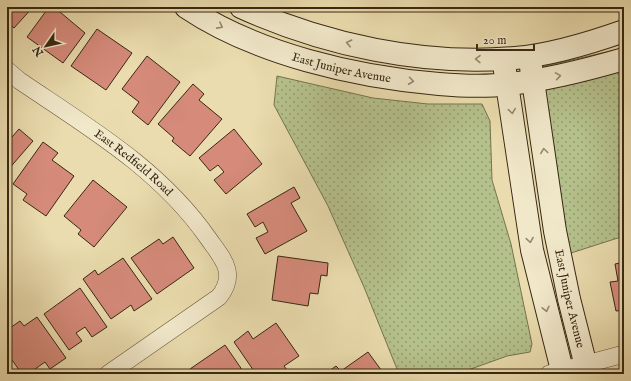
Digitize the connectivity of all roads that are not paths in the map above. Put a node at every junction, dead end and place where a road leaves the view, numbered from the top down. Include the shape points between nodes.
1 (186, 7) edge
2 (241, 7) edge
3 (624, 31) edge
4 (517, 57) junction
5 (624, 59) edge
6 (7, 70) edge
7 (520, 83) junction
8 (624, 354) edge
9 (587, 369) edge
10 (558, 373) edge
11 (108, 374) edge

1 -> 7 street, East Juniper Avenue via 231,32 270,48 349,71 454,85
4 -> 2 street, East Juniper Avenue via 451,59 398,53 318,36
3 - 4 street
4 - 7 street, East Juniper Avenue
7 -> 5 street via 568,74
6 - 11 street, East Redfield Road via 121,149 163,184 192,216 222,259 228,275 225,290 212,302
9 -> 7 street, East Juniper Avenue
7 -> 10 street, East Juniper Avenue via 532,250
8 - 9 street
9 - 10 street

